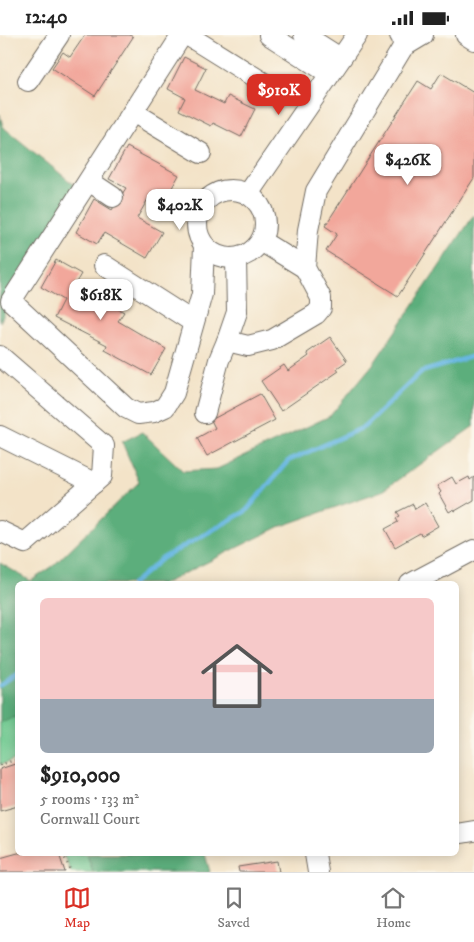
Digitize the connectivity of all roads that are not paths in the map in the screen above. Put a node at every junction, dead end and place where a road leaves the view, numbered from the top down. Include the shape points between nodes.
1 (59, 35) edge
2 (182, 35) edge
3 (187, 35) edge
4 (269, 35) edge
5 (304, 35) edge
6 (357, 35) edge
7 (423, 35) edge
8 (466, 35) edge
9 (474, 40) edge
10 (402, 41) edge
11 (335, 66) junction
12 (28, 81) dead end
13 (264, 83) dead end
14 (133, 112) junction
15 (201, 153) dead end
16 (89, 181) junction
17 (248, 194) junction
18 (114, 197) dead end
19 (261, 241) junction
20 (204, 246) junction
21 (236, 258) junction
22 (104, 265) dead end
23 (305, 267) junction
24 (193, 322) junction
25 (227, 341) junction
26 (0, 355) edge
27 (205, 413) dead end
28 (0, 436) edge
29 (94, 483) junction
30 (0, 531) edge
31 (474, 549) edge
32 (415, 581) edge
33 (474, 831) edge
34 (459, 834) edge

1 - 12 street
2 - 14 street
3 - 13 street
4 - 11 street
5 - 11 street
6 - 11 street
7 - 10 street
8 - 9 street
10 - 23 street via 316,191
11 - 17 street
14 - 15 street
14 - 16 street
16 - 18 street
16 - 24 street via 11,301 126,408 138,414 165,407 174,393
17 - 19 street via 262,209 265,230
17 - 20 street via 224,191 204,202 197,224
19 - 21 street via 255,249
19 - 23 street
20 - 21 street via 213,254
20 - 24 street via 202,294
21 - 25 street via 237,312
22 - 24 street
23 - 25 street via 321,298 321,308 316,314 272,340 248,346
25 - 27 street
26 - 29 street via 104,446 102,476
28 - 29 street
29 - 30 street via 25,543
31 - 32 street
33 - 34 street

